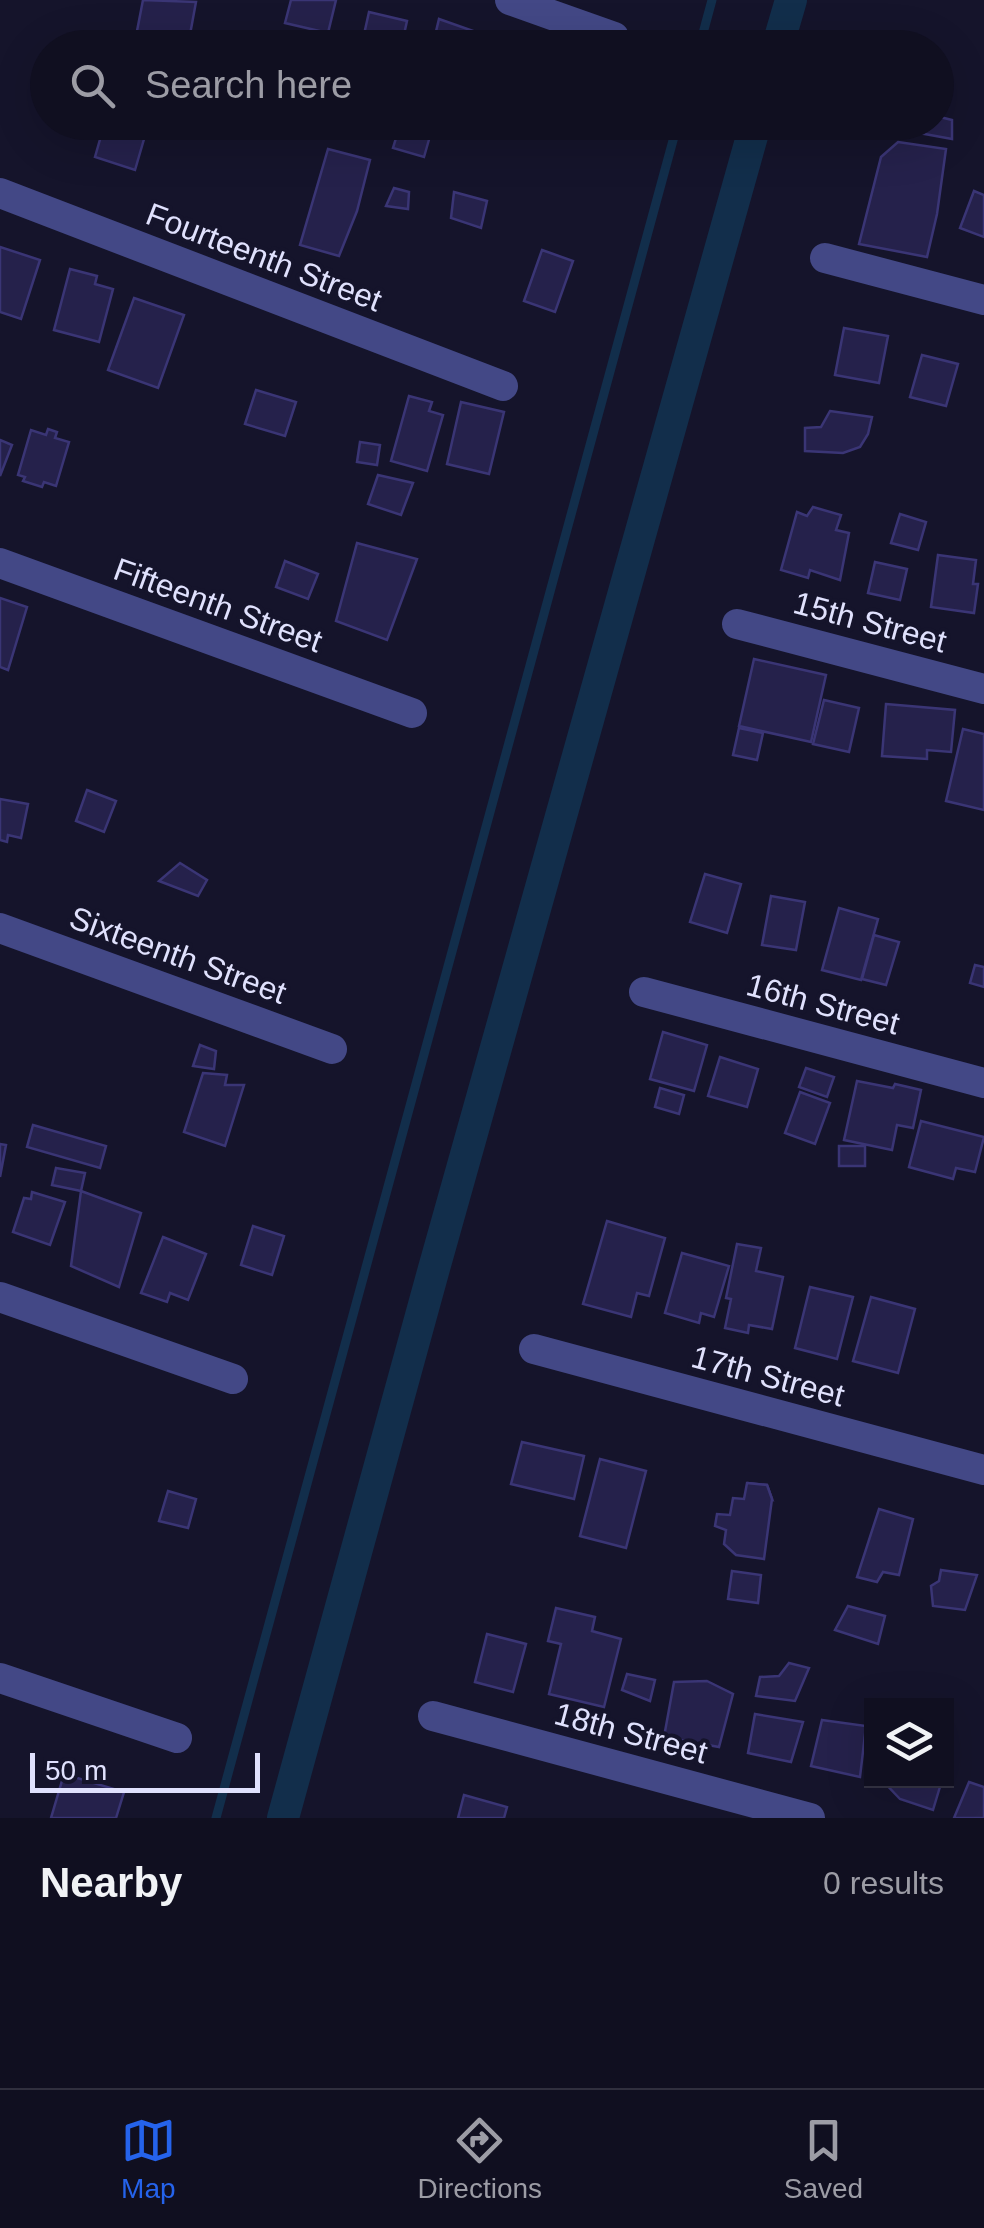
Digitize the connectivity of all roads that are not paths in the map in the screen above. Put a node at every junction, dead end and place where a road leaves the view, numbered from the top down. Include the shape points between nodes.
1 (510, 0) edge
2 (594, 30) edge
3 (0, 193) edge
4 (825, 258) dead end
5 (984, 300) edge
6 (503, 386) dead end
7 (0, 563) edge
8 (738, 624) dead end
9 (984, 689) edge
10 (412, 713) dead end
11 (0, 928) edge
12 (644, 992) dead end
13 (332, 1049) dead end
14 (984, 1083) edge
15 (0, 1298) edge
16 (534, 1349) dead end
17 (234, 1379) dead end
18 (984, 1470) edge
19 (0, 1678) edge
20 (434, 1716) dead end
21 (177, 1738) dead end
22 (810, 1818) edge

1 - 2 street
3 - 6 street, Fourteenth Street
4 - 5 street
7 - 10 street, Fifteenth Street
8 - 9 street, 15th Street
11 - 13 street, Sixteenth Street
12 - 14 street, 16th Street
15 - 17 street
16 - 18 street, 17th Street
19 - 21 street
20 - 22 street, 18th Street

